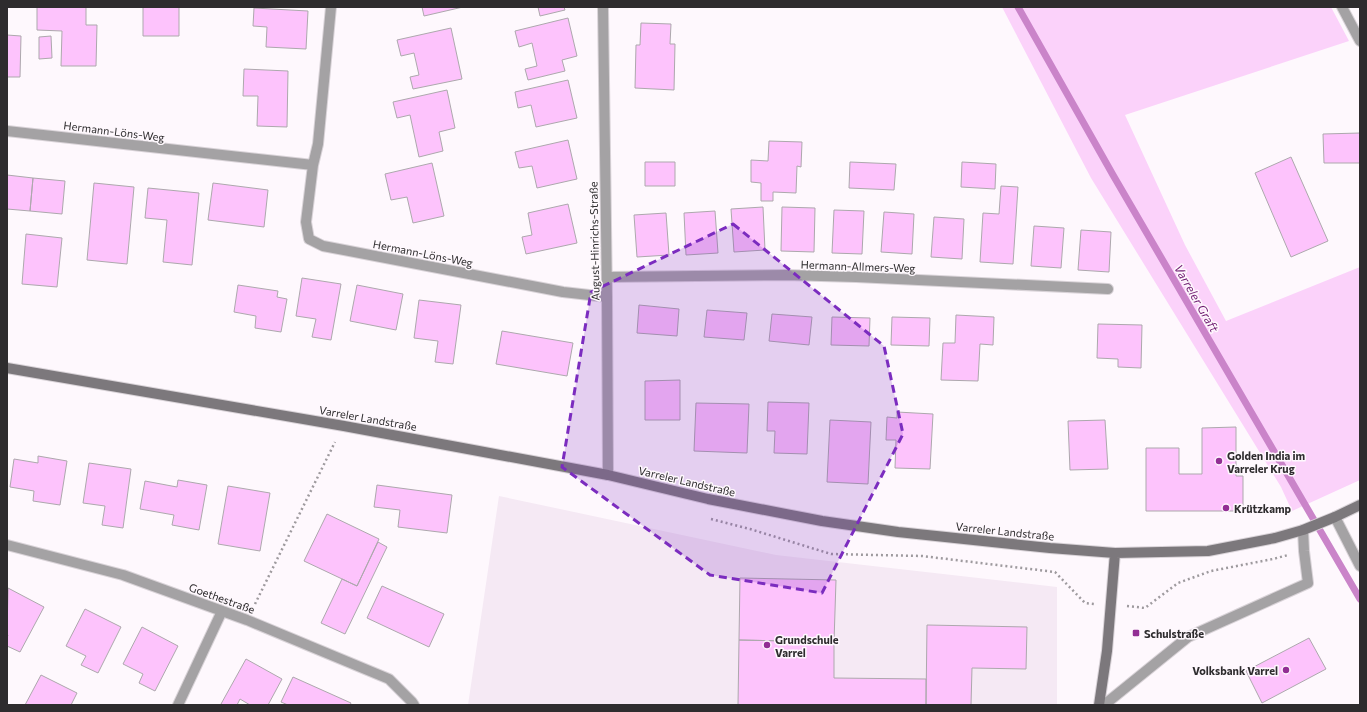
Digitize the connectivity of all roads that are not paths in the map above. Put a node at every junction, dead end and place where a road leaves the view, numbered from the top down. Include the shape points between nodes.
1 (331, 7) edge
2 (603, 7) edge
3 (1342, 7) edge
4 (1360, 41) edge
5 (7, 132) edge
6 (313, 165) junction
7 (607, 277) junction
8 (1108, 289) dead end
9 (607, 297) junction
10 (7, 368) edge
11 (608, 476) junction
12 (1360, 505) edge
13 (1334, 517) junction
14 (1307, 528) junction
15 (7, 545) edge
16 (1115, 553) junction
17 (1360, 566) edge
18 (222, 611) junction
19 (178, 705) edge
20 (414, 705) edge
21 (1099, 705) edge
22 (1104, 705) edge

1 - 6 street, Hermann-Löns-Weg via 318,144
2 - 7 street, August-Hinrichs-Straße
3 - 4 street
5 - 6 street, Hermann-Löns-Weg
6 - 9 street, Hermann-Löns-Weg via 306,222 309,239 323,246 563,292
7 - 8 street, Hermann-Allmers-Weg via 786,275
7 - 9 street, August-Hinrichs-Straße
9 - 11 street, August-Hinrichs-Straße
10 - 11 main road, Varreler Landstraße via 344,426
11 - 16 main road, Varreler Landstraße via 822,522
12 - 13 main road, Varreler Landstraße
13 - 14 main road, Varreler Landstraße
13 - 17 street
14 - 16 main road, Varreler Landstraße via 1275,538 1208,551
14 - 22 street via 1304,551 1308,583 1188,637
15 - 18 street, Goethestraße via 123,575
16 - 21 main road via 1107,651
18 - 19 street
18 - 20 street, Goethestraße via 389,679

